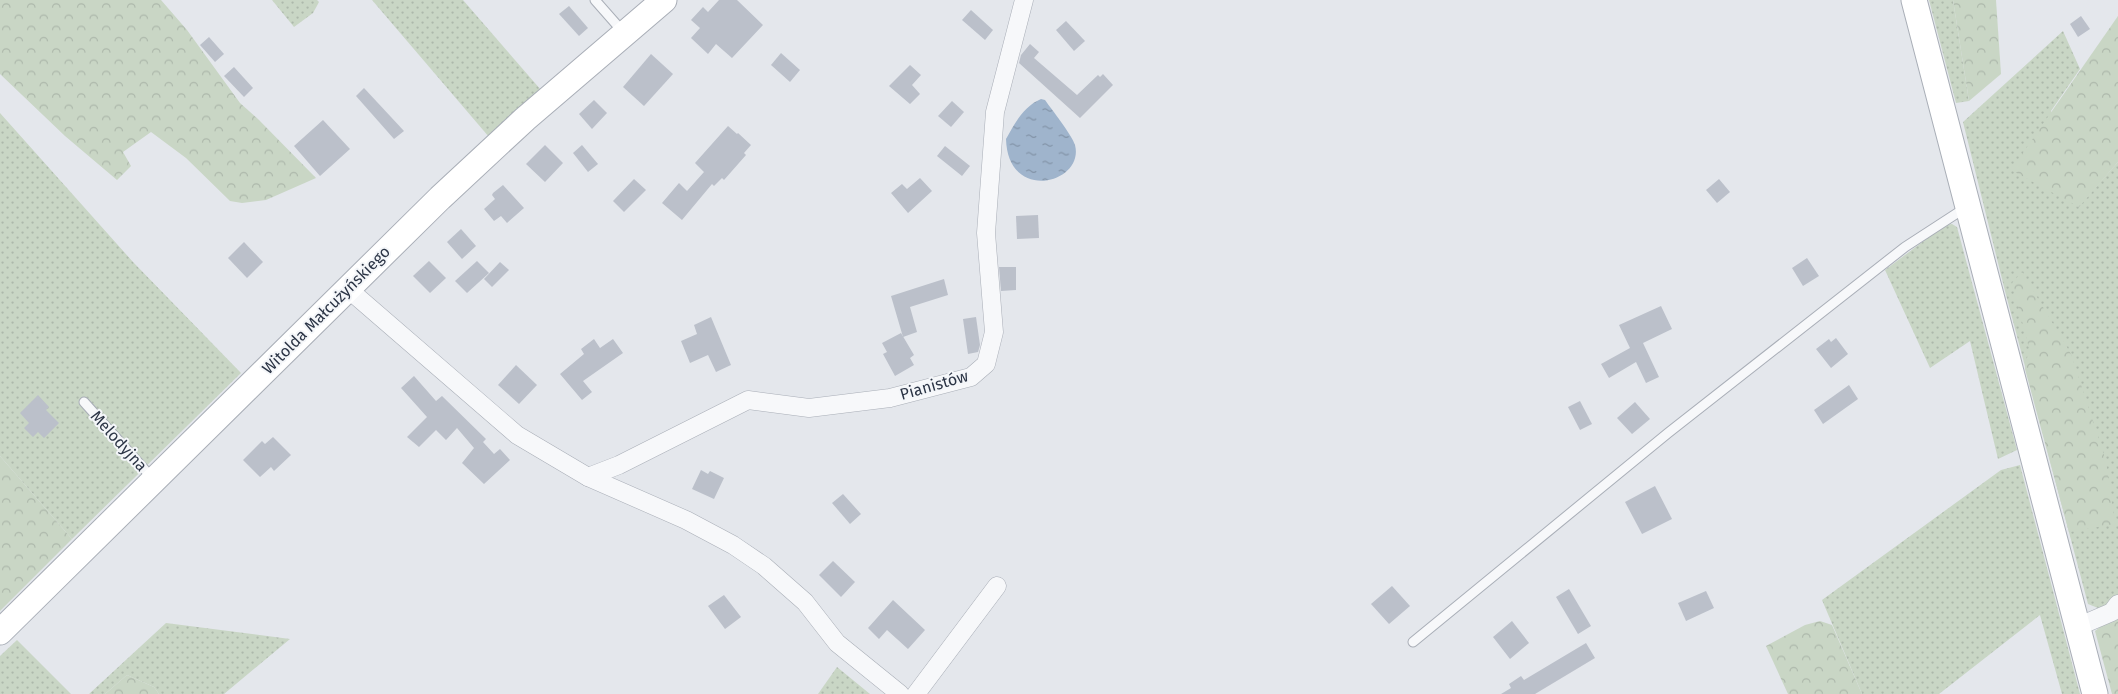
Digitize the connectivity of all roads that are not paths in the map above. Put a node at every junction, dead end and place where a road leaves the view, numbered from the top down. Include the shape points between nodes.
1 (595, 0) edge
2 (664, 0) edge
3 (1024, 0) edge
4 (1914, 0) edge
5 (624, 34) junction
6 (1968, 207) junction
7 (347, 288) junction
8 (84, 402) dead end
9 (588, 477) junction
10 (154, 480) junction
11 (997, 586) dead end
12 (2118, 604) edge
13 (2078, 627) junction
14 (0, 632) edge
15 (1413, 642) dead end
16 (900, 694) edge
17 (916, 694) edge
18 (2095, 694) edge

1 - 5 lane
2 - 5 street, Witolda Małcużyńskiego
3 - 9 street, Pianistów via 995,112 986,232 994,332 986,364 971,376 890,398 808,408 748,400
4 - 6 street
5 - 7 street, Witolda Małcużyńskiego via 518,126
6 - 13 street
6 - 15 lane via 1905,247 1676,427
7 - 9 street via 517,435
7 - 10 street, Witolda Małcużyńskiego
8 - 10 lane, Melodyjna
9 - 16 street via 733,544 805,602 837,642
10 - 14 street, Witolda Małcużyńskiego
11 - 17 street
12 - 13 street via 2112,612
13 - 18 street

